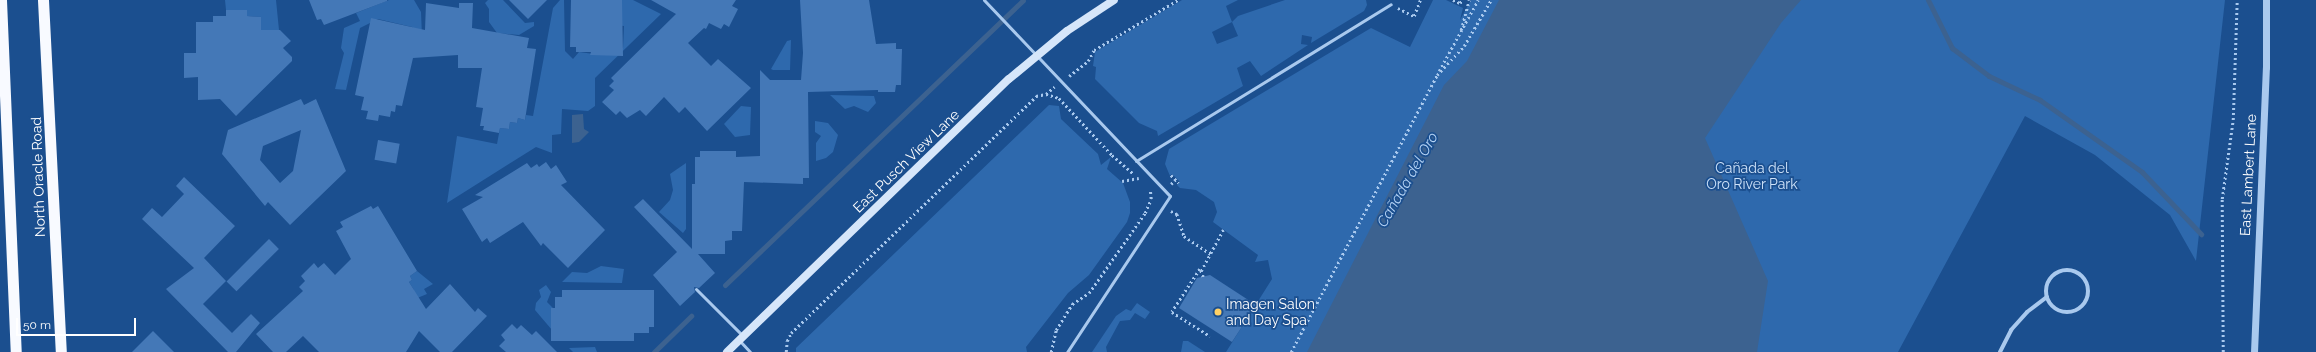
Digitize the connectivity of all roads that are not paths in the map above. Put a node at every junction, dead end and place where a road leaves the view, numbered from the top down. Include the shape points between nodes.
1 (0, 0) edge
2 (43, 0) edge
3 (984, 0) edge
4 (1114, 0) edge
5 (2266, 0) edge
6 (1391, 4) road end
7 (1037, 56) junction
8 (1136, 161) junction
9 (696, 289) dead end
10 (2046, 297) junction
11 (741, 338) junction
12 (16, 352) edge
13 (61, 352) edge
14 (726, 352) edge
15 (750, 352) edge
16 (1067, 352) edge
17 (2000, 352) edge
18 (2254, 352) edge

1 - 12 highway, North Oracle Road
2 - 13 highway, North Oracle Road
3 - 7 lane
4 - 7 main road, East Pusch View Lane via 1067,31
5 - 18 street, East Lambert Lane via 2266,67
6 - 8 lane
7 - 8 lane
7 - 11 main road, East Pusch View Lane
8 - 16 lane via 1170,196
9 - 11 lane
10 - 10 street via 2057,309 2073,311 2085,300 2087,284 2076,272 2060,271 2048,281
10 - 17 street via 2027,312 2011,330
11 - 14 main road, East Pusch View Lane
11 - 15 lane

